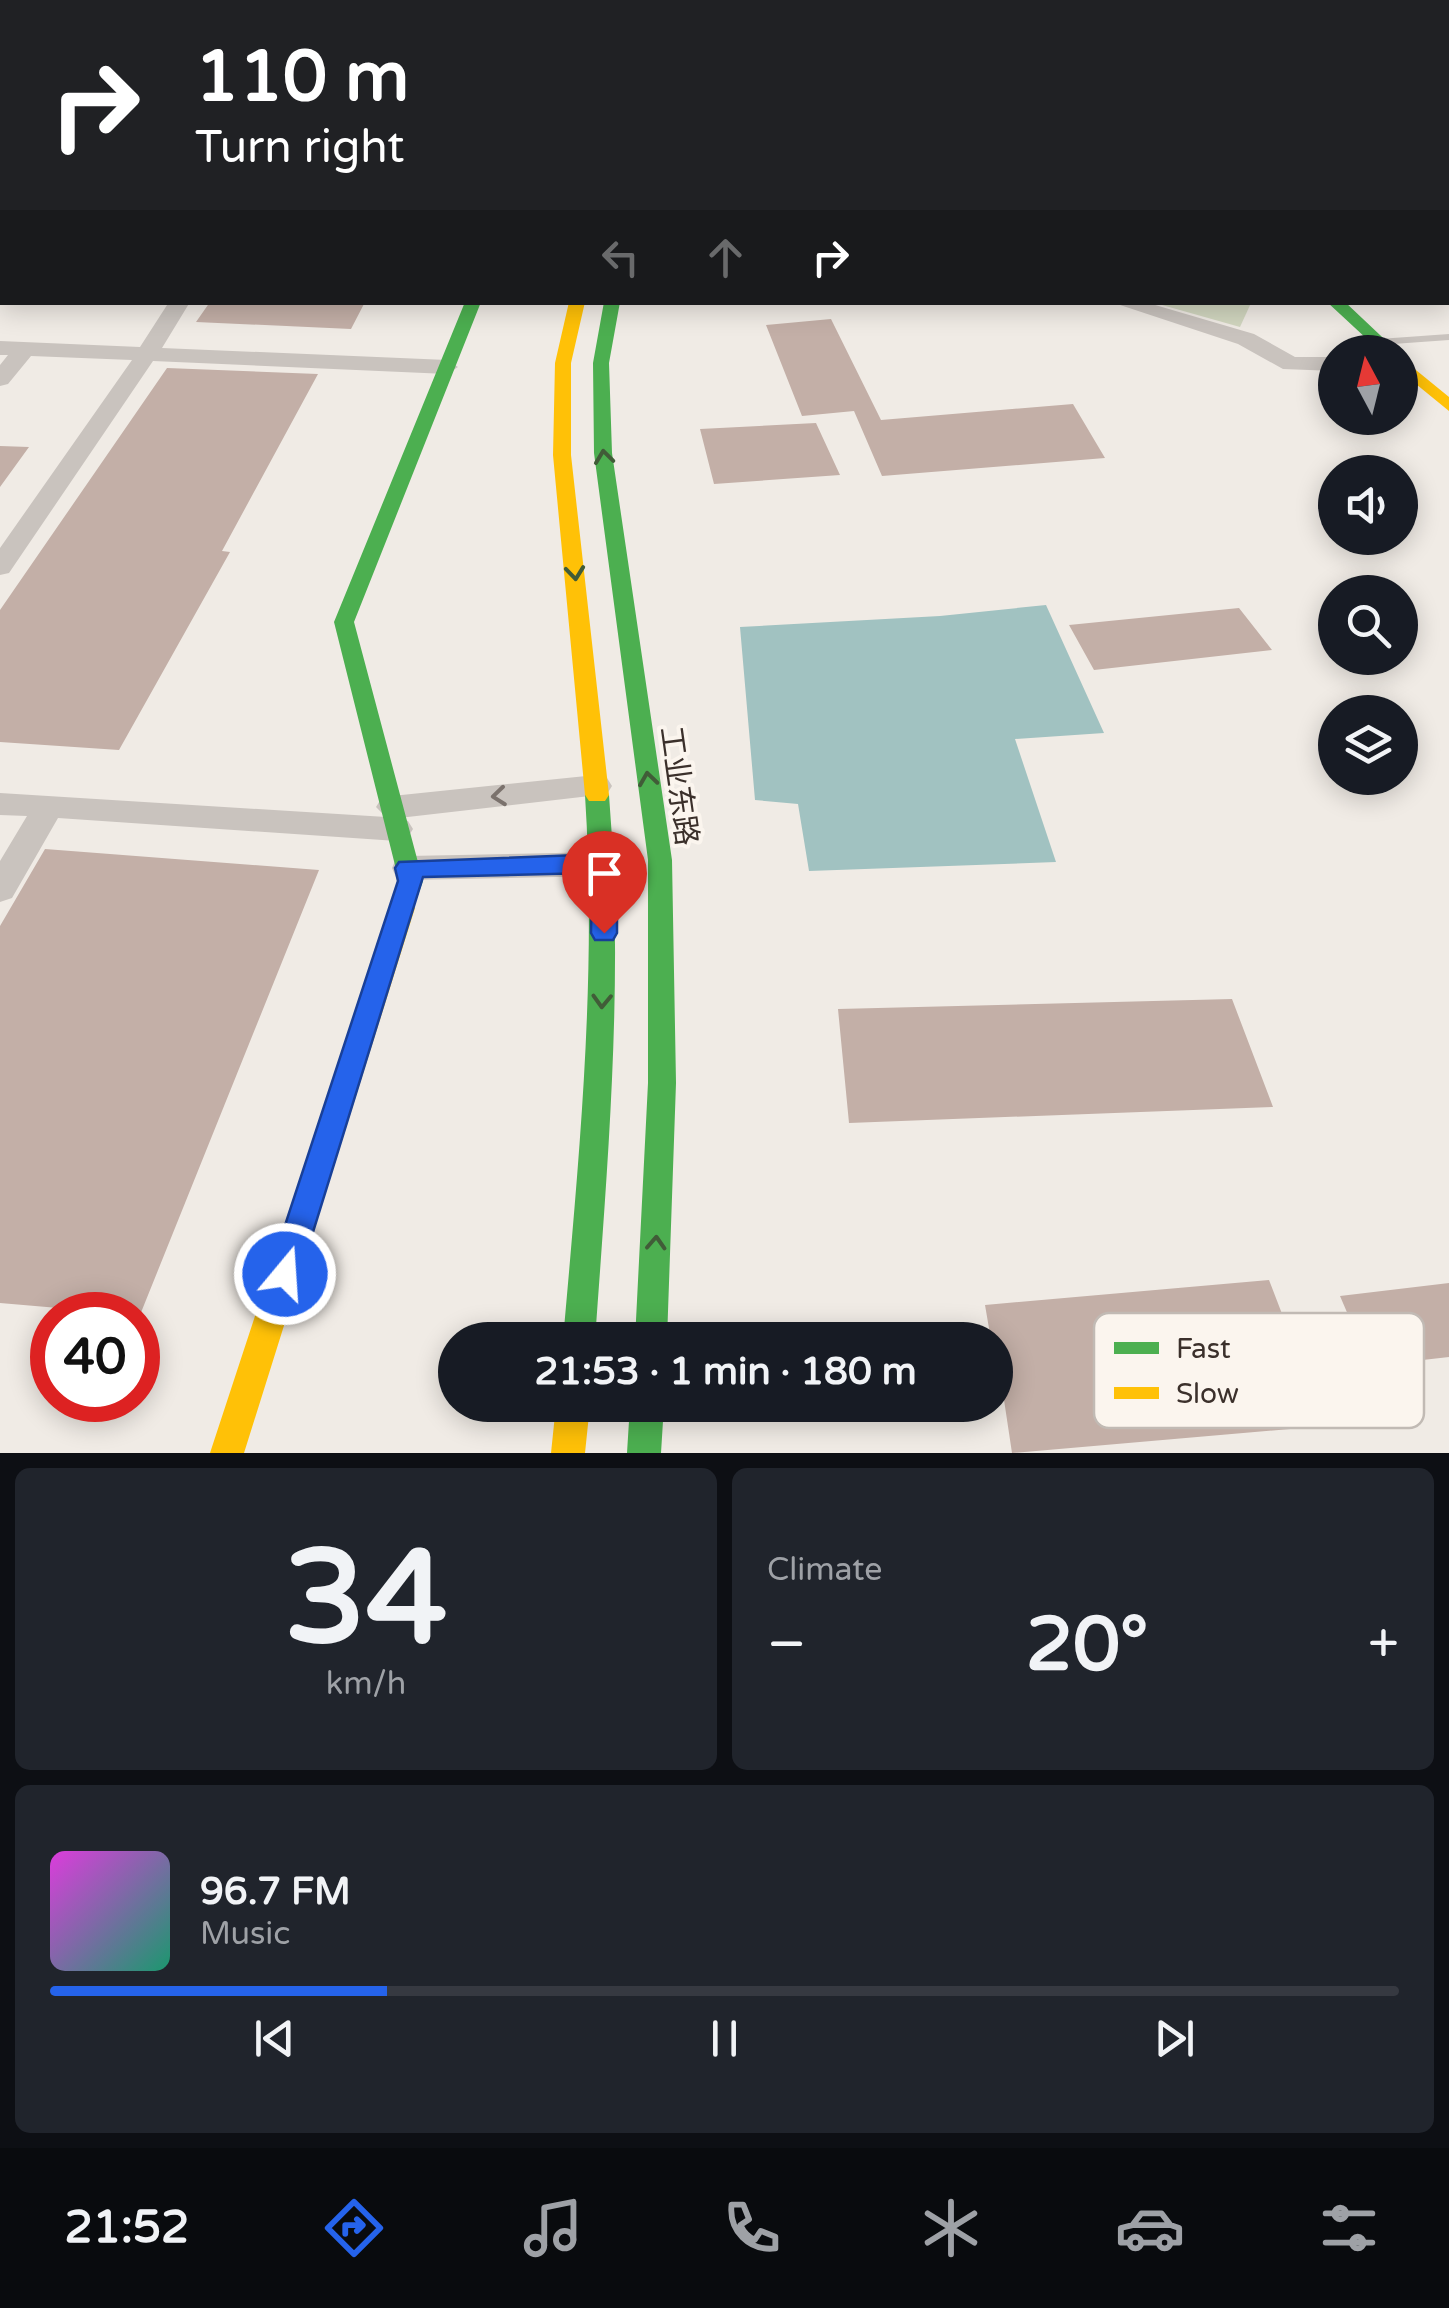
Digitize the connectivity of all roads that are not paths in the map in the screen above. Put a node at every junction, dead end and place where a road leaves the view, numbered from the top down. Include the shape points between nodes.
1 (178, 305) edge
2 (472, 305) edge
3 (575, 305) edge
4 (611, 305) edge
5 (1131, 305) edge
6 (1337, 305) edge
7 (1370, 335) edge
8 (1449, 337) edge
9 (1418, 342) edge
10 (0, 348) edge
11 (26, 349) junction
12 (147, 354) junction
13 (1318, 364) edge
14 (447, 368) junction
15 (1418, 378) edge
16 (0, 380) edge
17 (1449, 406) edge
18 (0, 567) edge
19 (596, 786) junction
20 (0, 804) edge
21 (49, 806) junction
22 (395, 818) junction
23 (604, 864) junction
24 (408, 868) junction
25 (0, 889) edge
26 (579, 1322) edge
27 (651, 1322) edge
28 (571, 1422) edge
29 (646, 1422) edge
30 (227, 1453) edge
31 (568, 1453) edge
32 (644, 1453) edge

1 - 12 street
2 - 14 main road
3 -> 19 main road via 563,363 562,455
27 -> 4 main road, 工业东路 via 662,1083 660,860 603,452 601,363
5 - 13 street via 1246,339 1291,364
6 - 7 main road
8 - 9 lane
10 - 11 street
11 - 12 street
11 - 16 street
12 - 14 street
12 - 18 street
14 - 22 main road via 344,622
15 - 17 main road
19 -> 22 street
19 - 23 main road
20 - 21 street
21 - 22 street
21 - 25 street
22 - 24 main road
23 - 24 street
23 -> 26 main road via 599,1084
24 - 30 main road via 411,881
28 - 31 main road
29 - 32 main road

